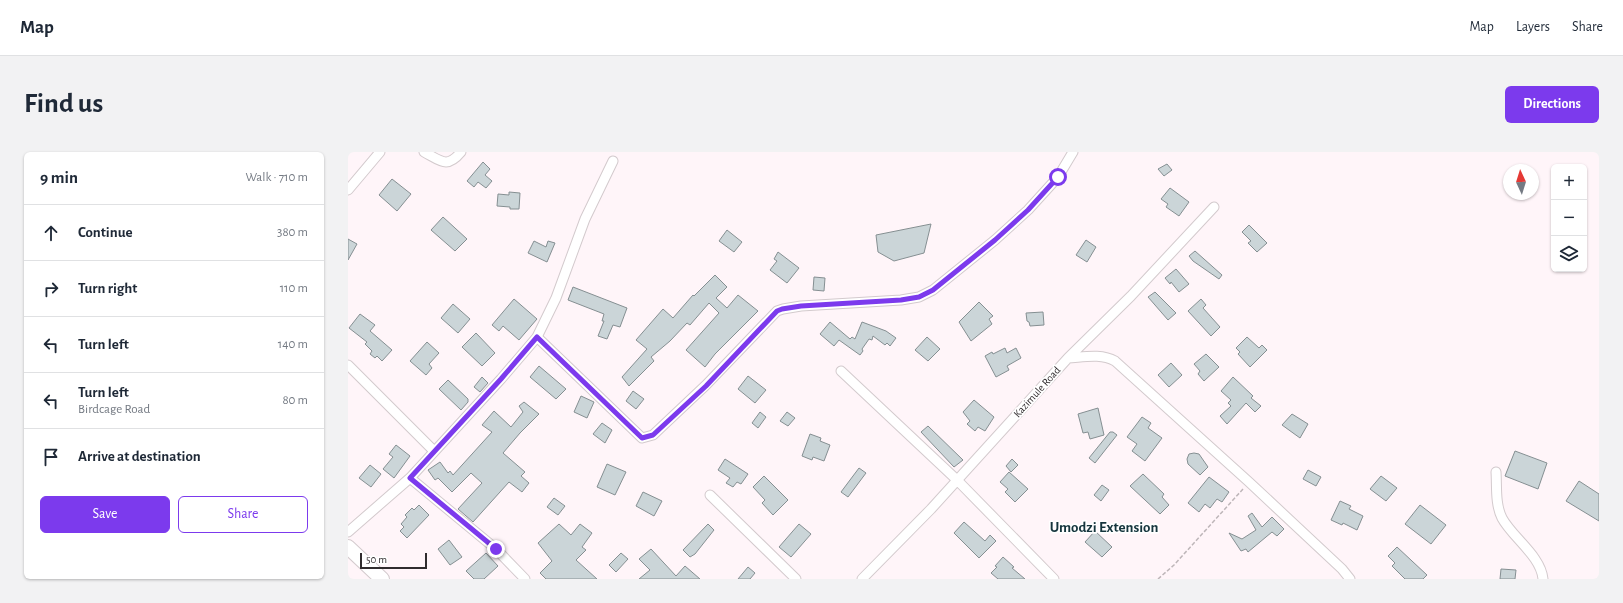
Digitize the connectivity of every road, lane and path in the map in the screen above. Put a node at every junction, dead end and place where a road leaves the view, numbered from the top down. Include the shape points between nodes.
1 (380, 152) edge
2 (424, 152) edge
3 (461, 152) edge
4 (1073, 152) edge
5 (613, 161) dead end
6 (348, 190) edge
7 (1214, 207) dead end
8 (537, 337) junction
9 (1068, 358) junction
10 (348, 366) edge
11 (841, 370) dead end
12 (434, 451) junction
13 (1496, 472) dead end
14 (410, 478) junction
15 (957, 480) junction
16 (1249, 482) junction
17 (710, 495) dead end
18 (348, 532) edge
19 (348, 547) edge
20 (382, 579) edge
21 (525, 579) edge
22 (796, 579) edge
23 (862, 579) edge
24 (1054, 579) edge
25 (1158, 579) edge
26 (1350, 579) edge
27 (1543, 579) edge

1 - 6 street
2 - 3 street via 443,163 450,162
4 - 8 street via 1058,177 1028,210 933,290 919,297 901,300 782,309 772,315 706,386 653,435 642,438
5 - 8 street via 585,219 556,298
7 - 9 street, Kazimule Road via 1131,296
8 - 12 street
9 - 15 street, Kazimule Road
9 - 16 street via 1098,356 1115,361
10 - 12 street
11 - 15 street
12 - 14 street
13 - 27 street via 1498,507 1502,518 1539,565
14 - 18 street
14 - 21 street via 496,549
15 - 23 street, Kazimule Road
15 - 24 street
16 - 25 path via 1174,565
16 - 26 street
17 - 22 street
19 - 20 highway

